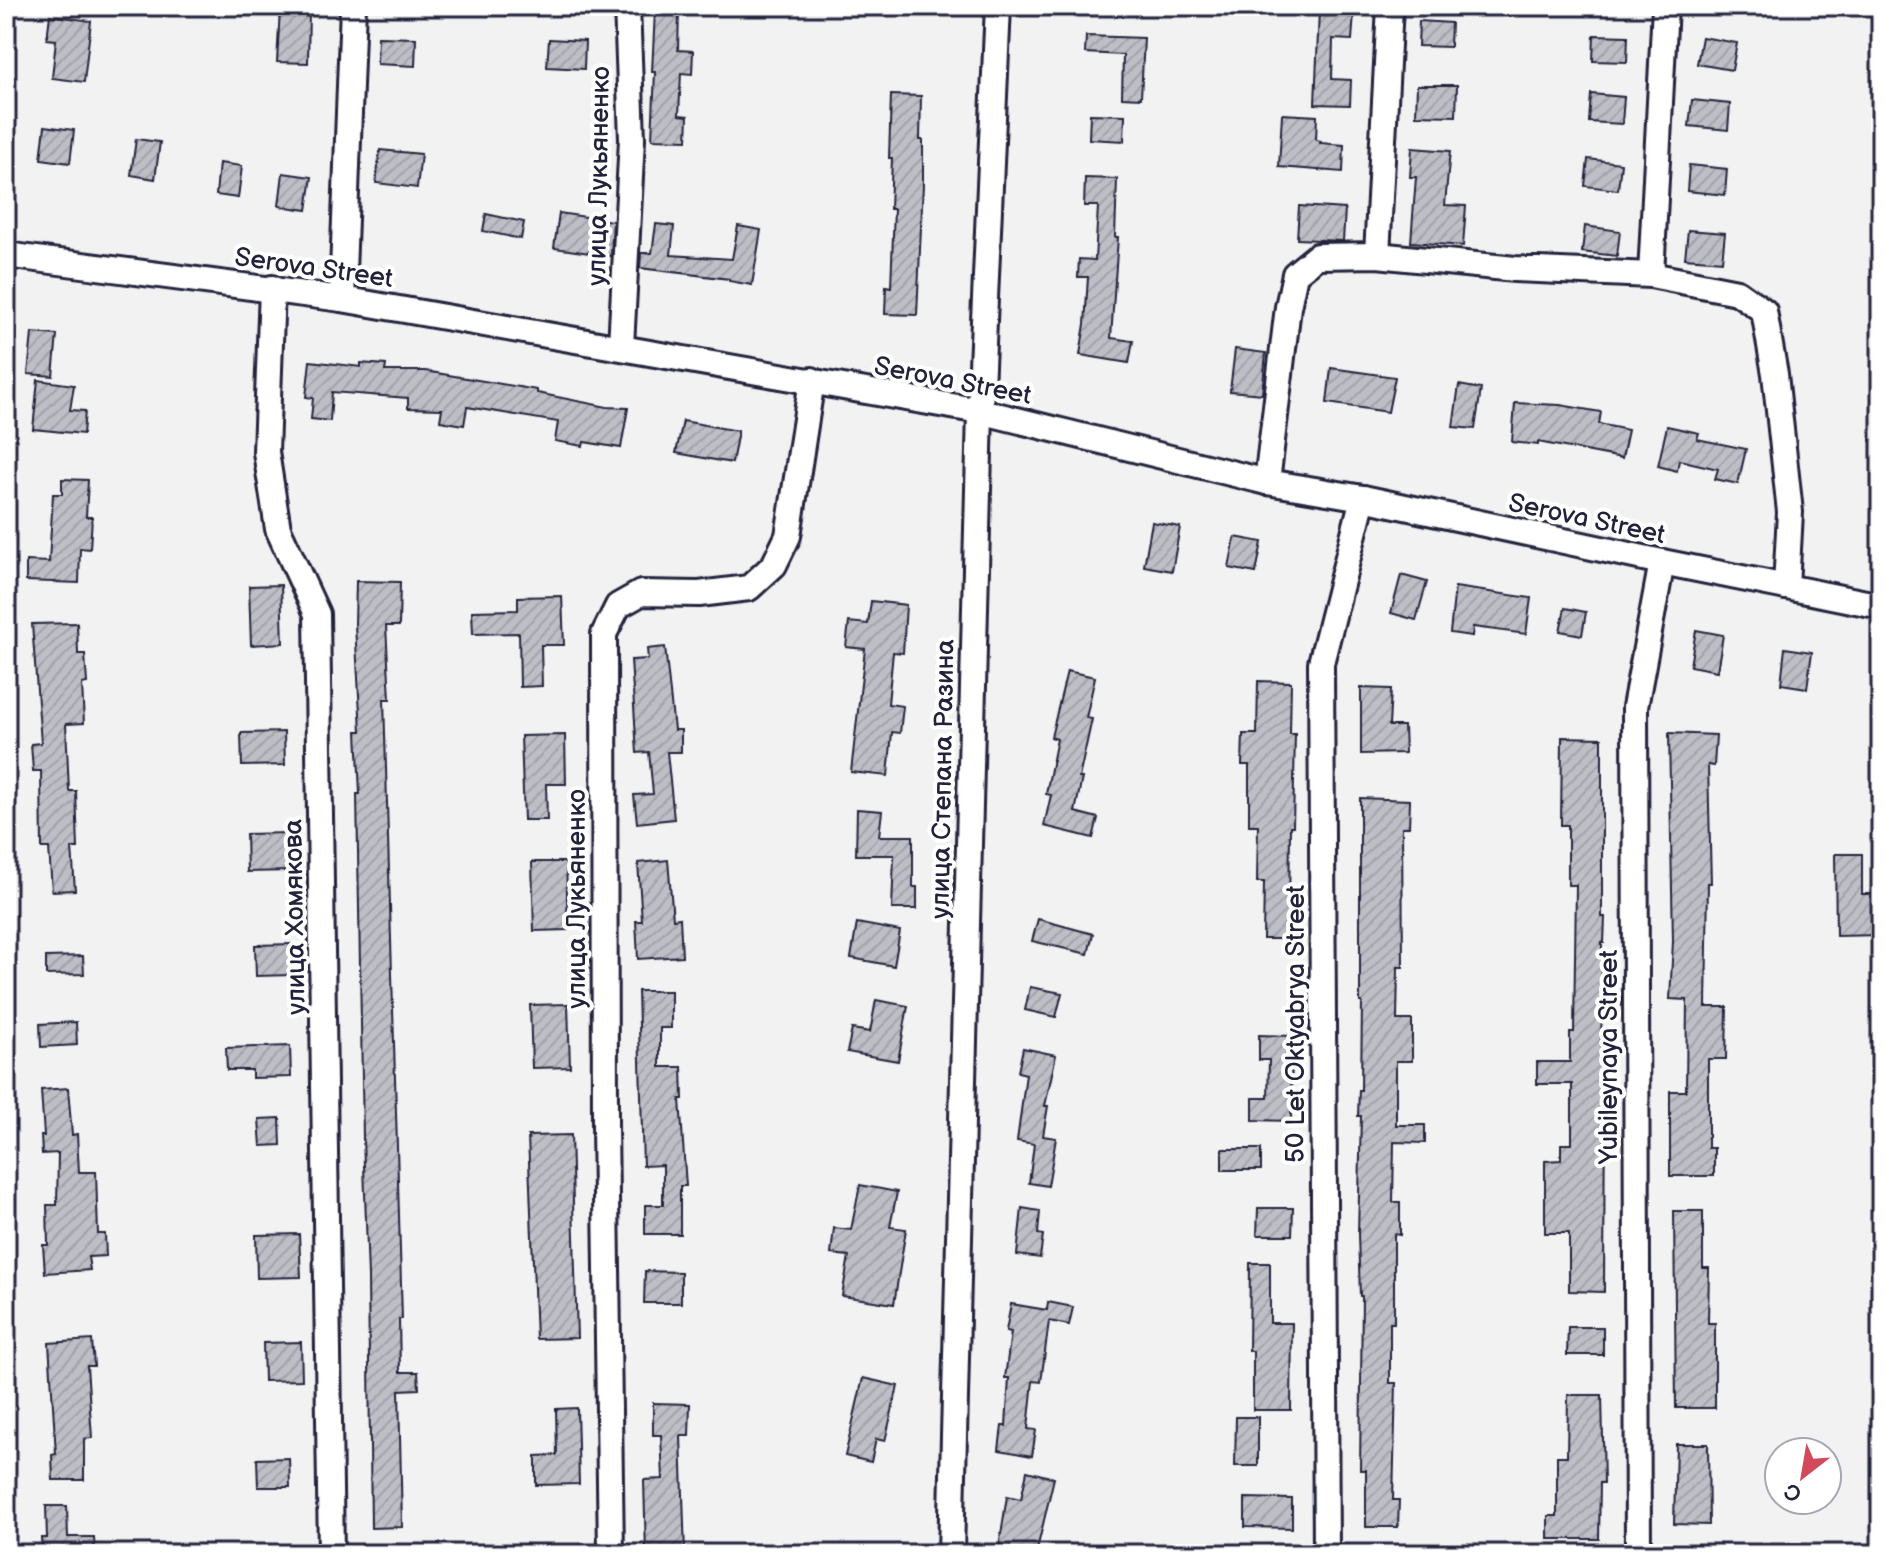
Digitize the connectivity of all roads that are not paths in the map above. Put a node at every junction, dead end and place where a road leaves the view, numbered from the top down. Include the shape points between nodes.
1 (353, 6) edge
2 (627, 6) edge
3 (998, 6) edge
4 (1390, 6) edge
5 (1665, 6) edge
6 (6, 255) edge
7 (1377, 255) junction
8 (1651, 275) junction
9 (272, 288) junction
10 (342, 299) junction
11 (621, 346) junction
12 (812, 380) junction
13 (980, 411) junction
14 (1267, 482) junction
15 (1363, 498) junction
16 (1662, 562) junction
17 (1786, 587) junction
18 (1881, 606) edge
19 (331, 1554) edge
20 (611, 1554) edge
21 (951, 1554) edge
22 (1326, 1554) edge
23 (1638, 1554) edge

1 - 10 street
2 - 11 street, улица Лукьяненко via 632,139
3 - 13 street, улица Степана Разина
4 - 7 street
5 - 8 street
6 - 9 street, Serova Street
7 - 8 street
7 - 14 street via 1317,256 1295,274
8 - 17 street via 1737,292 1764,311 1790,512
9 - 10 street, Serova Street
9 - 19 street, улица Хомякова via 266,452 278,529 317,614
10 - 11 street, Serova Street
11 - 12 street, Serova Street
12 - 13 street, Serova Street
12 - 20 street, улица Лукьяненко via 788,536 774,565 749,588 641,593 618,606 604,634
13 - 14 street, Serova Street
13 - 21 street, улица Степана Разина
14 - 15 street, Serova Street
15 - 16 street, Serova Street
15 - 22 street, 50 Let Oktyabrya Street via 1321,663
16 - 17 street, Serova Street
16 - 23 street, Yubileynaya Street via 1635,707
17 - 18 street, Serova Street

